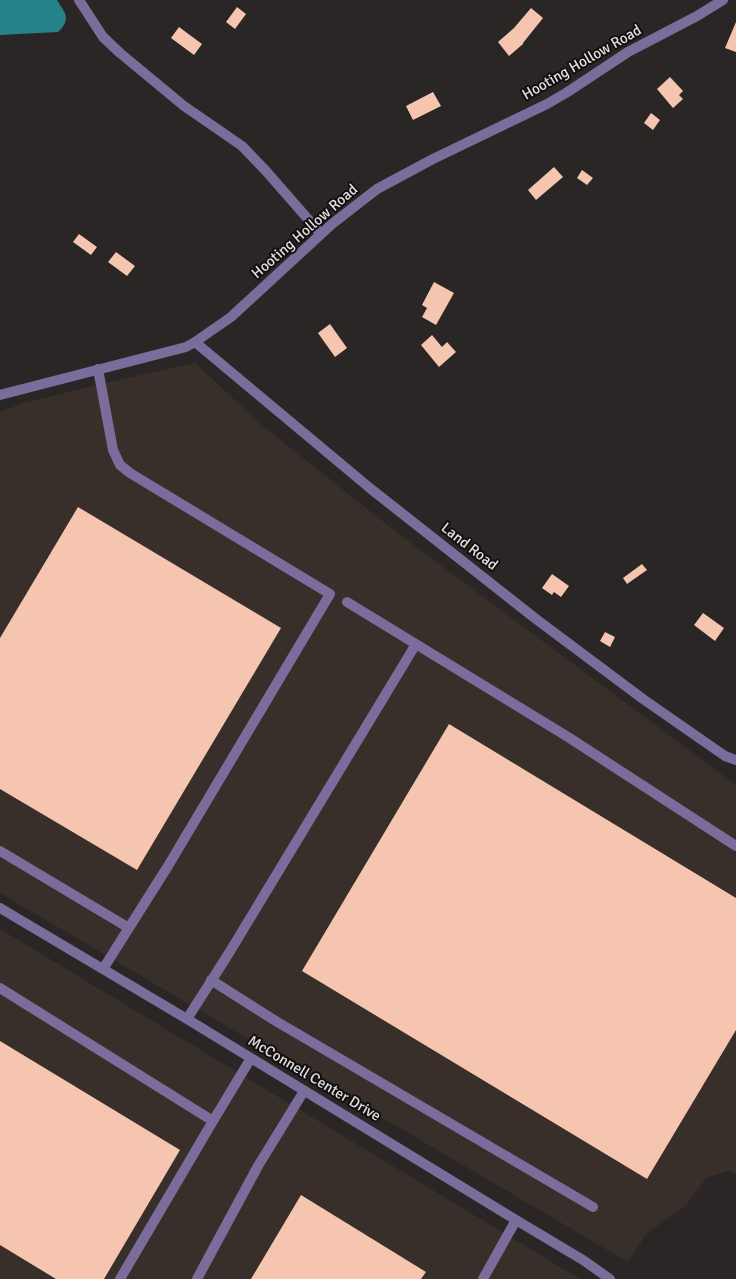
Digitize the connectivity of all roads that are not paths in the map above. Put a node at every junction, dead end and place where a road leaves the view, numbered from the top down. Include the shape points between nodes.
1 (79, 0) edge
2 (724, 0) edge
3 (321, 234) junction
4 (195, 342) junction
5 (98, 369) junction
6 (0, 395) edge
7 (347, 602) dead end
8 (416, 644) junction
9 (736, 760) edge
10 (736, 846) edge
11 (0, 851) edge
12 (0, 908) edge
13 (129, 928) junction
14 (103, 969) junction
15 (212, 980) junction
16 (0, 988) edge
17 (187, 1019) junction
18 (250, 1058) junction
19 (304, 1091) junction
20 (213, 1121) junction
21 (593, 1207) dead end
22 (516, 1220) junction
23 (120, 1279) edge
24 (197, 1279) edge
25 (483, 1279) edge
26 (610, 1279) edge

1 - 3 street via 103,36 120,53 184,106 242,146
2 - 3 street, Hooting Hollow Road via 628,52 547,104 377,189
3 - 4 street, Hooting Hollow Road via 231,317
4 - 5 street, Hooting Hollow Road via 186,347
4 - 9 street, Land Road via 371,490 536,619 643,699 725,756
5 - 6 street, Hooting Hollow Road
5 - 13 street via 113,450 120,466 330,594
7 - 8 street
8 - 10 street via 568,737
8 - 15 street
11 - 13 street
12 - 14 street, McConnell Center Drive
13 - 14 street
14 - 17 street, McConnell Center Drive
15 - 17 street
15 - 21 street via 274,1020
16 - 20 street
17 - 18 street, McConnell Center Drive
18 - 19 street, McConnell Center Drive
18 - 20 street
19 - 22 street, McConnell Center Drive
19 - 24 street via 258,1166
20 - 23 street
22 - 25 street
22 - 26 street, McConnell Center Drive

